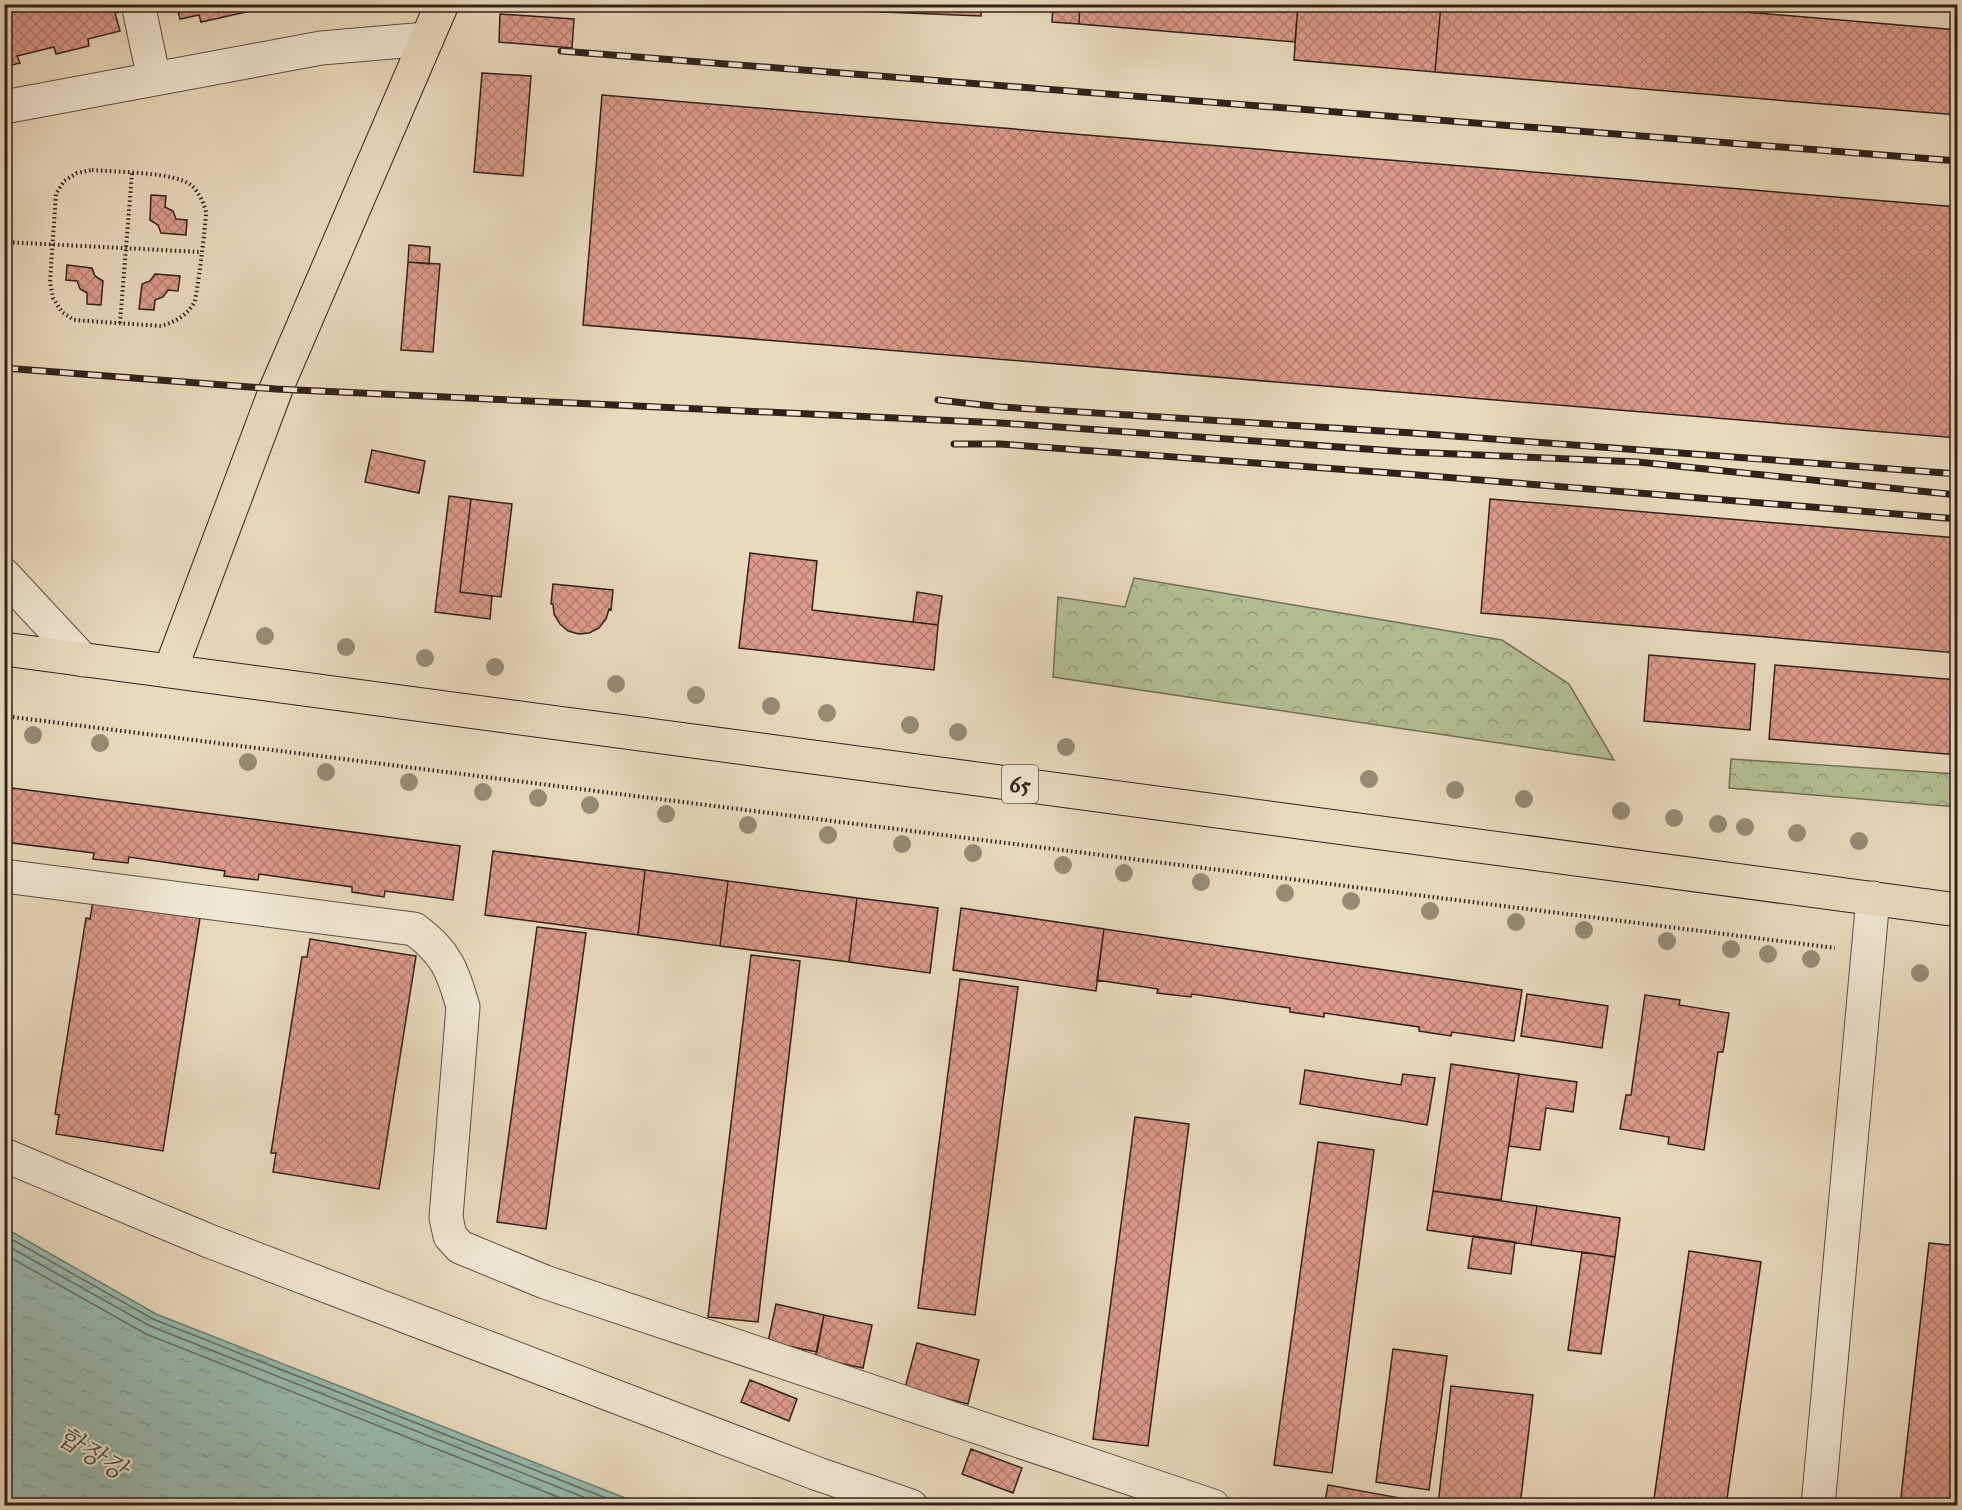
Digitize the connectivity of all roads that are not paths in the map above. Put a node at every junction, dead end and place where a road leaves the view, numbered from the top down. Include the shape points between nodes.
1 (138, 4) edge
2 (442, 4) edge
3 (427, 39) junction
4 (154, 79) junction
5 (4, 107) edge
6 (4, 575) edge
7 (4, 649) edge
8 (83, 660) junction
9 (170, 671) junction
10 (4, 876) edge
11 (1873, 898) junction
12 (1958, 910) edge
13 (4, 1155) edge
14 (911, 1506) edge
15 (1213, 1506) edge
16 (1818, 1506) edge

1 - 4 street
2 - 3 main road
3 - 4 street via 321,48
3 - 9 main road via 276,389
4 - 5 street
6 - 8 street
7 - 8 main road, 65
8 - 9 main road, 65
9 - 11 main road, 65
10 - 15 street via 414,929 436,946 444,958 463,1007 446,1217 450,1236 459,1247 545,1282
11 - 12 main road, 65
11 - 16 street
13 - 14 street via 209,1241

